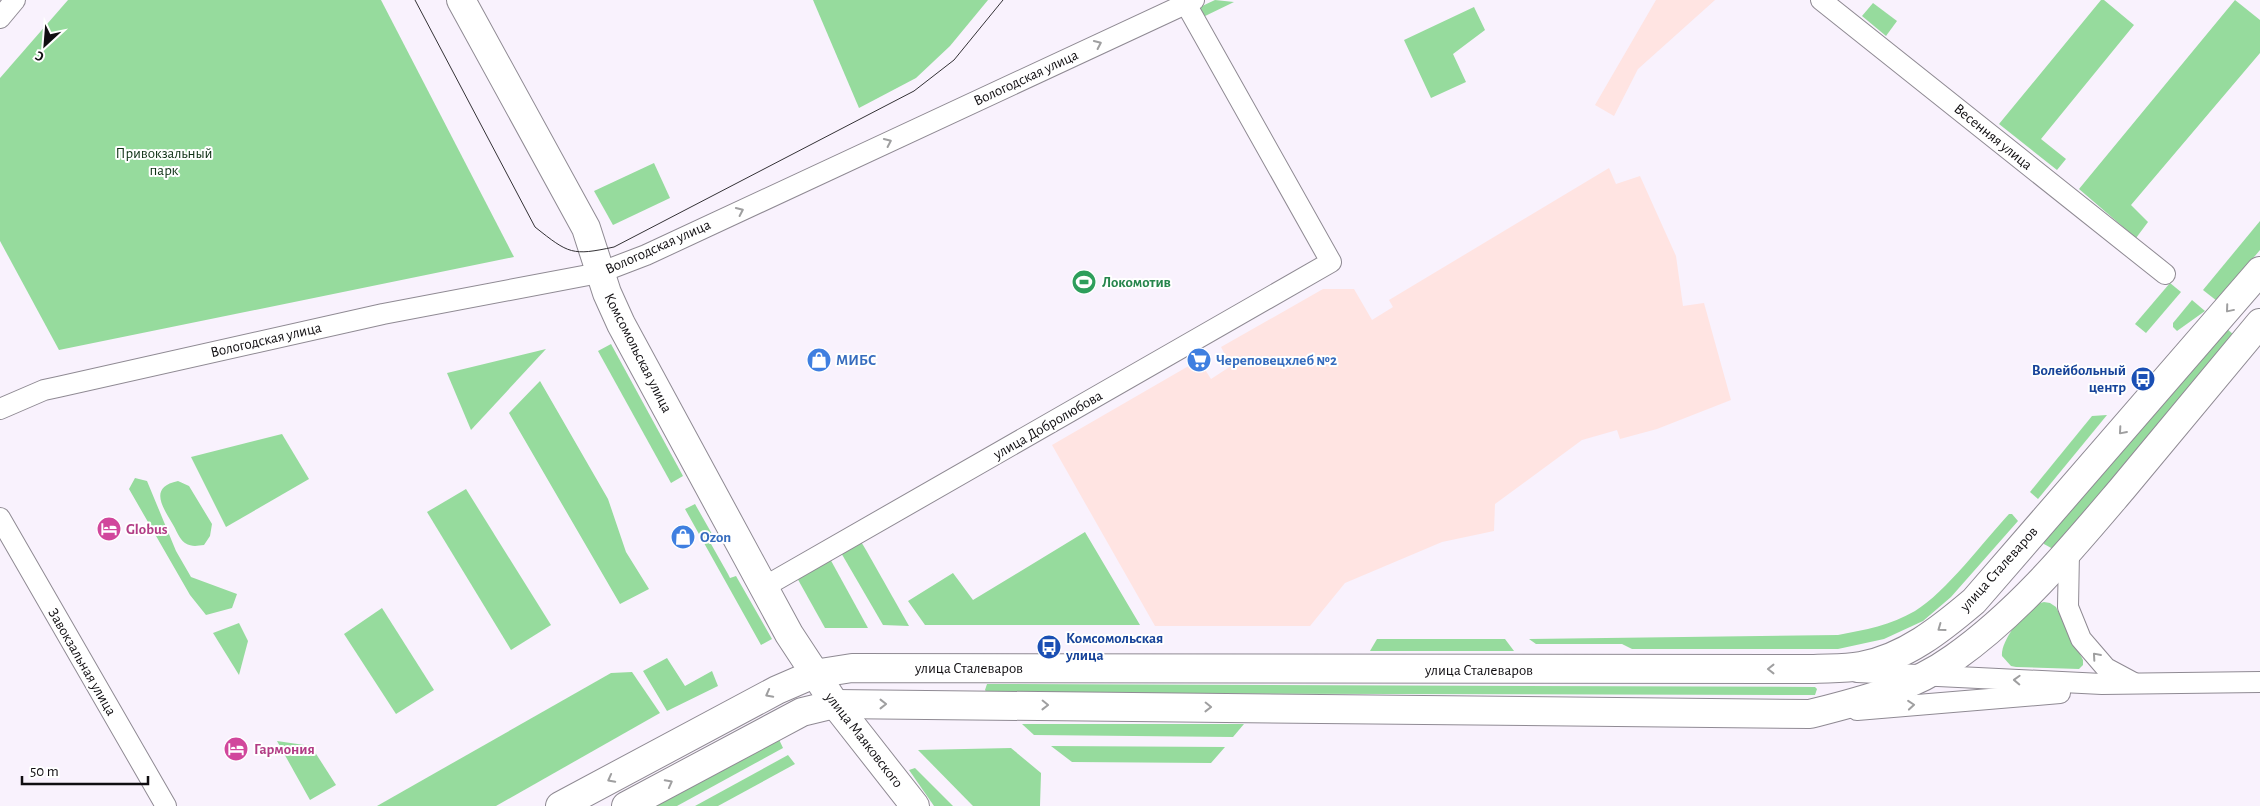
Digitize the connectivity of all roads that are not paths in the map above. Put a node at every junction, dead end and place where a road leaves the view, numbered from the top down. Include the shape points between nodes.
1 (15, 0) edge
2 (461, 0) edge
3 (1822, 0) edge
4 (1190, 2) edge
5 (0, 18) edge
6 (2260, 271) edge
7 (600, 273) junction
8 (2165, 274) dead end
9 (2260, 323) edge
10 (0, 409) edge
11 (0, 518) edge
12 (2068, 552) junction
13 (764, 587) junction
14 (1811, 669) junction
15 (814, 674) junction
16 (1923, 676) junction
17 (2260, 682) edge
18 (2136, 684) junction
19 (835, 704) junction
20 (1810, 714) junction
21 (166, 806) edge
22 (560, 806) edge
23 (626, 806) edge
24 (915, 806) edge

1 - 5 street
2 - 7 main road, Комсомольская улица via 586,228
3 - 8 street, Весенняя улица
7 -> 4 street, Вологодская улица
4 - 13 street, улица Добролюбова via 1331,262
6 -> 14 main road, улица Сталеваров via 1974,601 1911,648 1885,660 1860,667
7 - 10 street, Вологодская улица via 383,314 44,390
7 - 13 main road, Комсомольская улица via 621,324
9 - 12 main road
11 - 21 street, Завокзальная улица
12 - 16 main road via 1998,623 1954,658
18 -> 12 street via 2106,668 2081,639 2068,607
13 - 15 main road, Комсомольская улица
14 -> 15 main road, улица Сталеваров via 852,668
14 - 16 street
15 - 19 main road, улица Маяковского
15 -> 22 main road, улица Сталеваров via 776,690
18 -> 16 street
16 - 20 main road via 1892,691
17 - 18 street
20 -> 18 street
19 -> 20 main road
23 -> 19 main road via 802,712
19 - 24 main road, улица Маяковского

